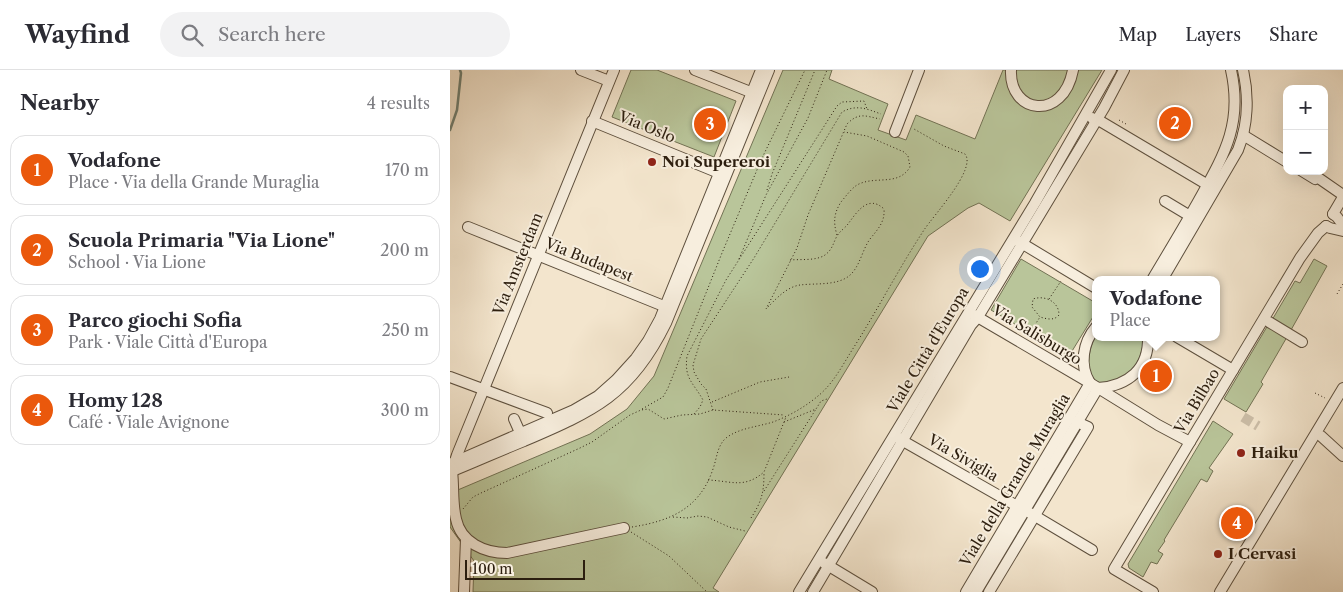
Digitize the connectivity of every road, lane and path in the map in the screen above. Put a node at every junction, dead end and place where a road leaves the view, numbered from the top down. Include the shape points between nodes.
1 (580, 70) edge
2 (614, 70) edge
3 (695, 70) edge
4 (761, 70) edge
5 (769, 70) edge
6 (805, 70) edge
7 (816, 70) edge
8 (827, 70) edge
9 (919, 70) edge
10 (1011, 70) edge
11 (1073, 70) edge
12 (1111, 70) edge
13 (1124, 70) edge
14 (1231, 70) edge
15 (1243, 70) edge
16 (609, 81) junction
17 (755, 94) junction
18 (867, 109) junction
19 (881, 114) dead end
20 (1087, 114) junction
21 (880, 119) dead end
22 (1119, 120) dead end
23 (1095, 121) junction
24 (592, 122) junction
25 (1126, 124) dead end
26 (914, 129) dead end
27 (843, 132) junction
28 (895, 132) dead end
29 (1243, 135) junction
30 (1283, 160) edge
31 (722, 174) junction
32 (1308, 175) edge
33 (1208, 185) junction
34 (766, 194) junction
35 (1343, 196) edge
36 (1165, 201) dead end
37 (1190, 216) junction
38 (1336, 224) edge
39 (468, 227) dead end
40 (837, 236) junction
41 (1018, 241) junction
42 (538, 256) junction
43 (790, 260) junction
44 (738, 262) junction
45 (1154, 276) edge
46 (1164, 276) edge
47 (1061, 282) dead end
48 (1343, 284) edge
49 (1092, 286) edge
50 (1337, 294) dead end
51 (1049, 300) junction
52 (668, 308) junction
53 (974, 314) junction
54 (1040, 317) junction
55 (1269, 322) dead end
56 (1092, 333) edge
57 (1029, 334) dead end
58 (1148, 341) edge
59 (1184, 341) edge
60 (1302, 342) dead end
61 (1233, 370) junction
62 (450, 377) edge
63 (789, 377) dead end
64 (1094, 385) junction
65 (1343, 388) edge
66 (483, 390) junction
67 (1315, 393) dead end
68 (827, 399) dead end
69 (1327, 399) dead end
70 (711, 402) junction
71 (816, 408) junction
72 (641, 410) junction
73 (713, 410) junction
74 (547, 413) dead end
75 (694, 415) junction
76 (786, 415) junction
77 (514, 419) dead end
78 (784, 422) junction
79 (1077, 422) junction
80 (1321, 436) dead end
81 (522, 437) junction
82 (898, 438) junction
83 (1190, 442) junction
84 (1343, 456) edge
85 (453, 468) edge
86 (764, 472) junction
87 (708, 480) junction
88 (764, 491) junction
89 (1021, 508) junction
90 (1035, 516) junction
91 (455, 517) junction
92 (672, 517) junction
93 (751, 518) dead end
94 (624, 528) junction
95 (745, 531) dead end
96 (466, 538) junction
97 (1092, 550) dead end
98 (819, 560) junction
99 (829, 566) junction
100 (464, 592) edge
101 (708, 592) edge
102 (799, 592) edge
103 (813, 592) edge
104 (872, 592) edge
105 (966, 592) edge
106 (976, 592) edge
107 (989, 592) edge
108 (1153, 592) edge
109 (1220, 592) edge

1 - 16 street
2 - 16 street, Via Amsterdam
3 - 17 street
4 - 17 street
5 - 17 street
6 - 72 path via 762,158 664,397
7 - 34 path
8 - 34 path via 808,118
9 - 28 street
10 - 11 street via 1018,95 1031,105 1041,106 1061,98 1069,86
12 - 20 street, Viale Città d'Europa
13 - 23 street, Viale Città d'Europa
14 - 33 street via 1234,94 1232,127 1224,156
15 - 29 street via 1247,99
16 - 24 street, Via Amsterdam
17 - 31 street
18 - 19 path
18 - 44 path via 864,100 842,102 837,106
18 - 70 path via 855,107 842,112 701,339 694,372
20 - 23 street
20 - 41 street, Viale Città d'Europa
21 - 27 path via 853,117
22 - 25 path
23 - 33 street
23 - 41 street, Viale Città d'Europa
24 - 31 street, Via Oslo
24 - 42 street, Via Amsterdam
26 - 76 path via 965,154 968,163 832,382 818,396
27 - 40 path via 867,136 904,152 910,167 899,178 862,183 850,190 836,210 834,224
27 - 43 path
29 - 30 street
29 - 46 street via 1235,158
31 - 52 street
32 - 35 street via 1315,180 1317,177
33 - 37 street
34 - 44 path
35 - 38 street, Via Bilbao
36 - 37 street
37 - 45 street
38 - 61 street, Via Bilbao via 1313,239
39 - 42 street, Via Budapest
40 - 43 path via 830,250 820,257
40 - 43 path via 864,206 875,203 884,208 883,222 848,276 839,281 799,285 766,309
41 - 49 street
41 - 53 street, Viale Città d'Europa
42 - 52 street, Via Budapest
42 - 66 street, Via Amsterdam
44 - 75 path via 687,356 685,368 688,378 703,400
47 - 51 path
48 - 50 path
51 - 54 path via 1039,297 1031,302
51 - 54 path via 1059,314 1051,319
52 - 81 street via 639,353 610,386 574,410
53 - 64 street, Via Salisburgo
53 - 82 street, Viale Città d'Europa
54 - 57 path
55 - 60 street
56 - 64 street via 1084,356 1085,370
58 - 64 street via 1146,356 1127,380 1116,385
59 - 61 street
61 - 83 street, Via Bilbao
62 - 66 street
63 - 70 path via 760,382
64 - 79 street, Viale della Grande Muraglia
64 - 83 street, Via Salisburgo
64 - 89 street, Viale della Grande Muraglia
65 - 109 street
66 - 74 street
66 - 85 street, Via Amsterdam
67 - 69 path
68 - 71 path
70 - 73 path
71 - 78 path
71 - 88 path
72 - 75 path via 648,409 664,419
72 - 91 path via 586,445 473,497
73 - 75 path
73 - 76 path
76 - 78 path
76 - 87 path via 726,438 720,445
77 - 81 street
78 - 86 path
79 - 89 street, Viale della Grande Muraglia
79 - 90 street via 1088,427
80 - 84 street
81 - 85 street
82 - 89 street, Via Siviglia
82 - 98 street, Viale Città d'Europa
82 - 99 street, Viale Città d'Europa
83 - 108 street, Via Bilbao via 1114,569
85 - 91 street
86 - 87 path via 740,484
86 - 88 path
87 - 92 path via 688,507
88 - 93 path
89 - 90 street, Via Siviglia
89 - 105 street, Viale della Grande Muraglia
89 - 106 street, Viale della Grande Muraglia
90 - 97 street, Via Siviglia
90 - 107 street
91 - 96 street
92 - 94 path
92 - 95 path via 707,517
94 - 96 street via 508,553 482,549
94 - 101 path via 669,556
96 - 100 street
98 - 99 street
98 - 102 street, Viale Città d'Europa
99 - 103 street, Viale Città d'Europa
99 - 104 street

